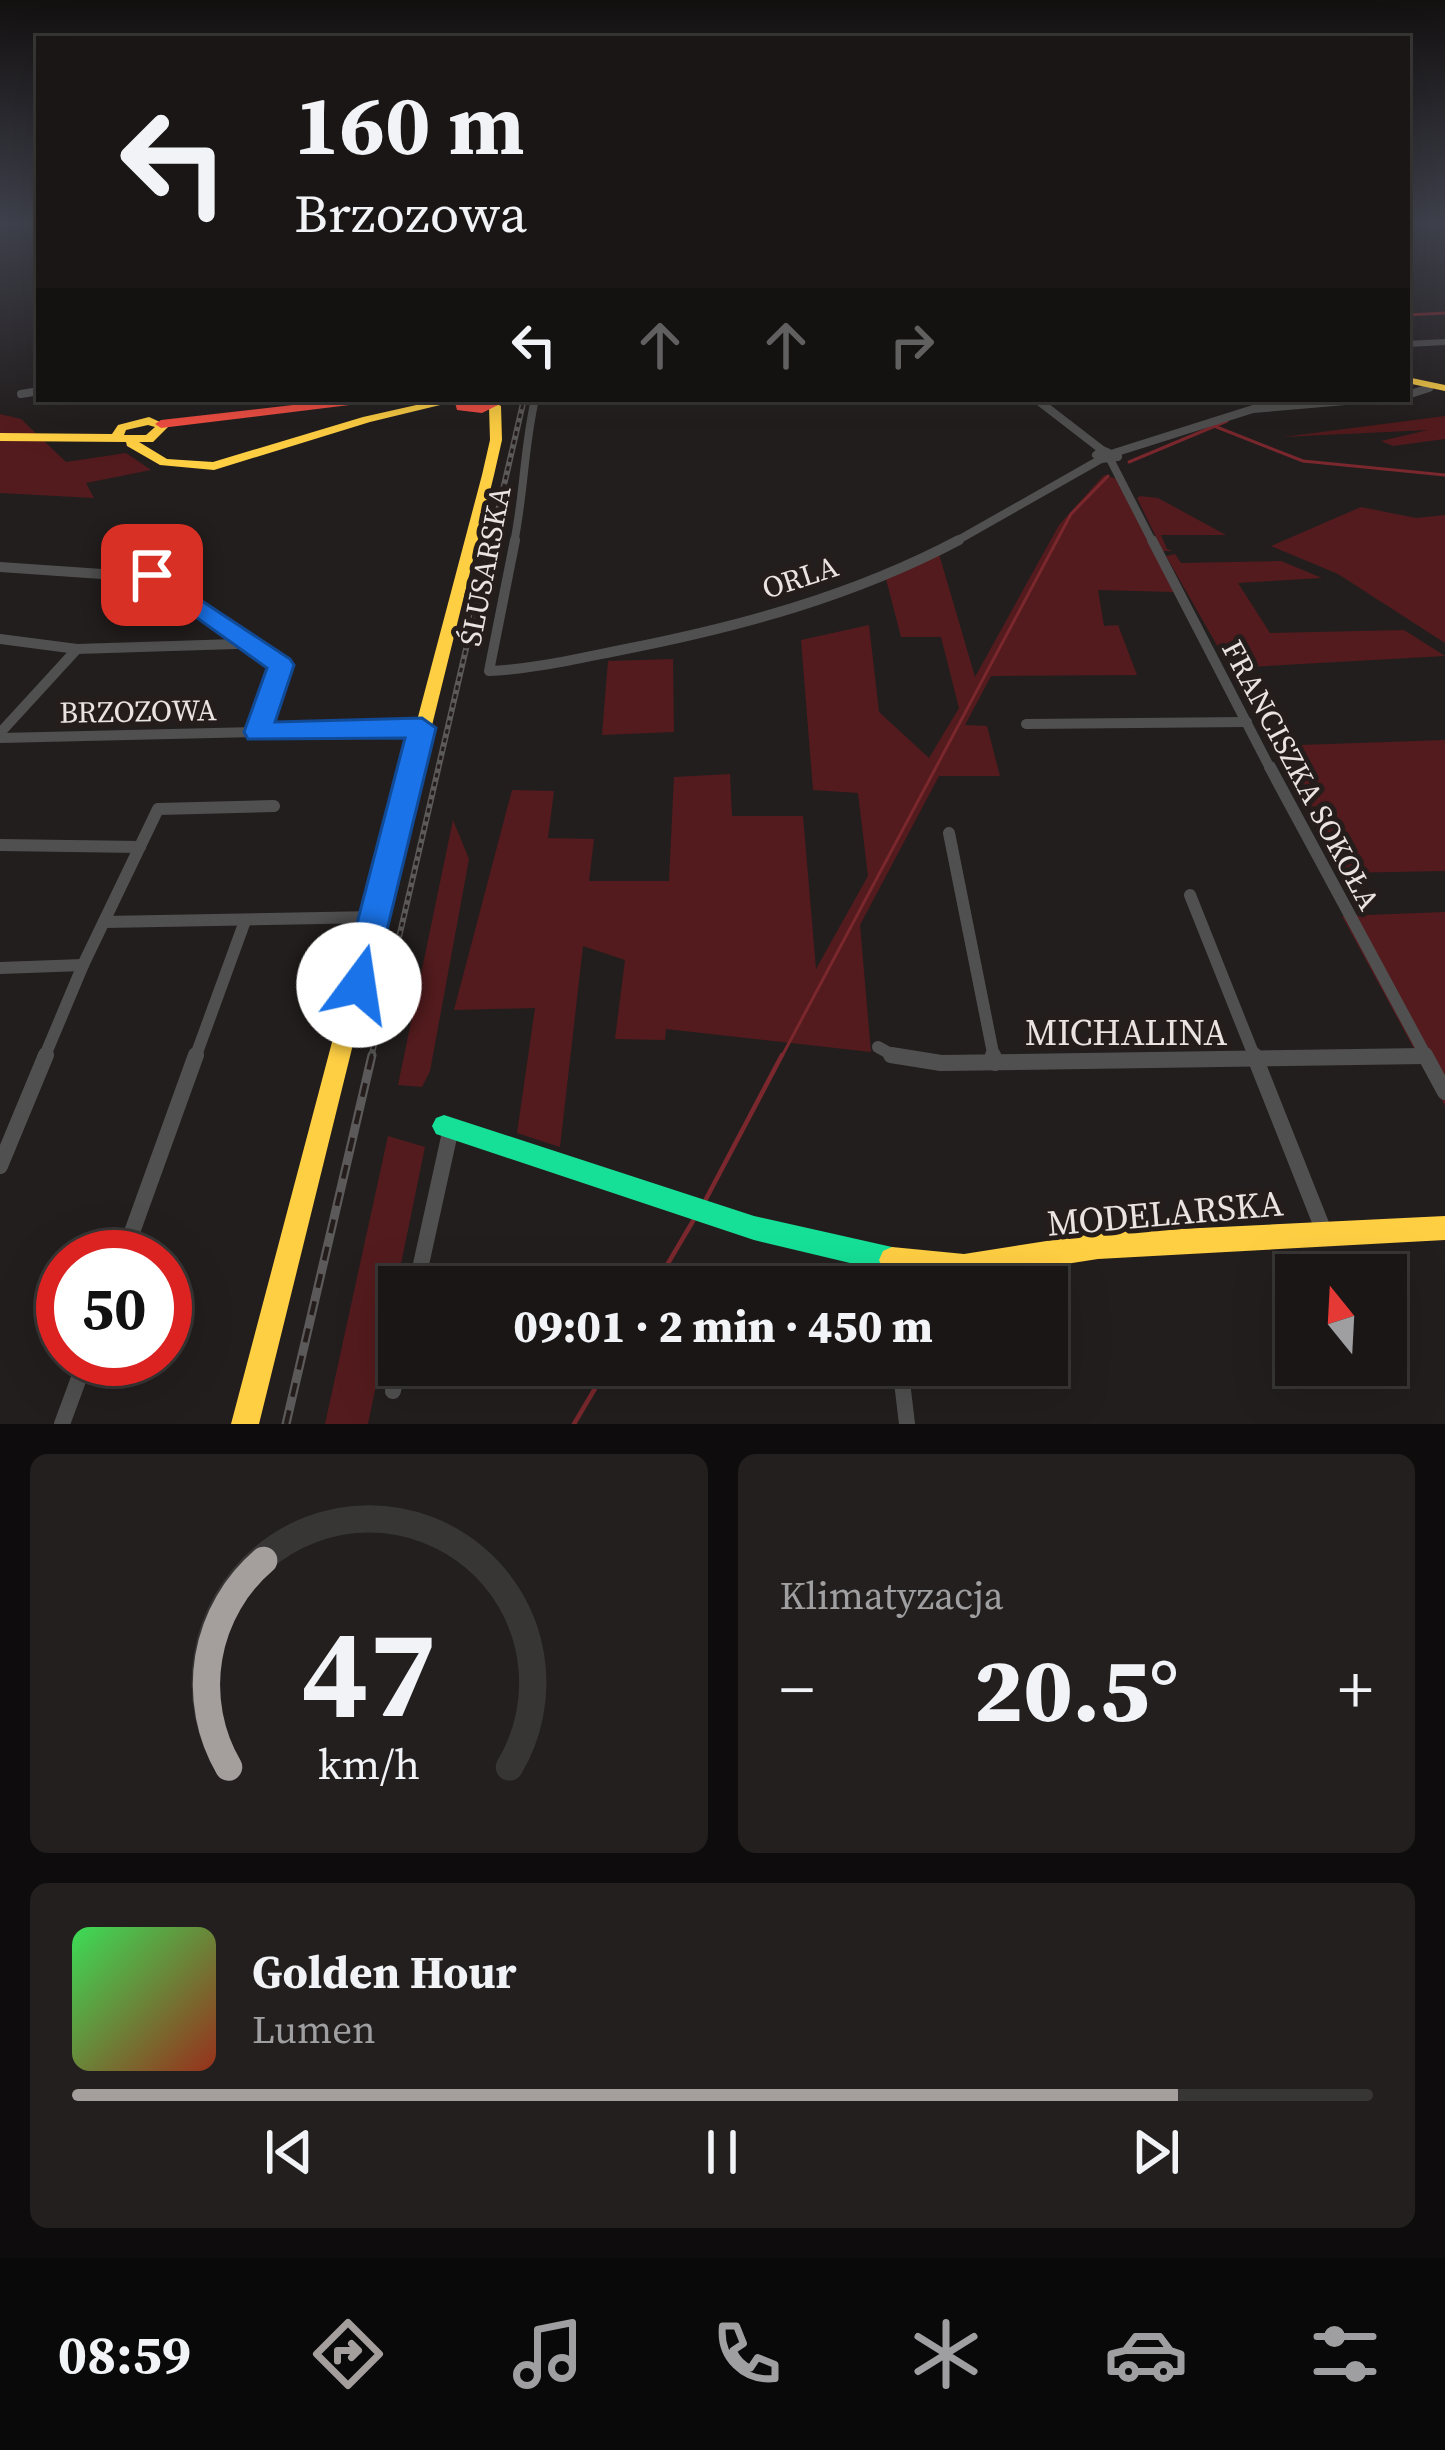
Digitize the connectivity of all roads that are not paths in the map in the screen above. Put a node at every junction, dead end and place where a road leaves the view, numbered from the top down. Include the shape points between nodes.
1 (1445, 342) edge
2 (1410, 344) edge
3 (36, 392) edge
4 (21, 394) dead end
5 (352, 402) edge
6 (535, 402) edge
7 (1041, 402) edge
8 (1334, 402) edge
9 (478, 407) edge
10 (123, 436) junction
11 (0, 437) edge
12 (155, 437) junction
13 (1107, 456) junction
14 (1082, 470) junction
15 (1121, 478) junction
16 (140, 556) dead end
17 (0, 567) edge
18 (152, 575) junction
19 (0, 639) edge
20 (248, 639) junction
21 (77, 649) junction
22 (489, 671) joint
23 (1247, 722) junction
24 (1026, 724) dead end
25 (422, 728) junction
26 (258, 732) junction
27 (0, 735) edge
28 (274, 806) dead end
29 (949, 833) dead end
30 (0, 845) edge
31 (140, 848) junction
32 (1190, 895) dead end
33 (376, 917) junction
34 (245, 921) junction
35 (104, 922) junction
36 (83, 965) junction
37 (0, 968) edge
38 (878, 1047) dead end
39 (1425, 1056) junction
40 (1257, 1060) junction
41 (994, 1063) junction
42 (1445, 1092) edge
43 (448, 1127) joint
44 (0, 1166) edge
45 (1445, 1228) edge
46 (133, 1230) edge
47 (1324, 1232) junction
48 (891, 1260) junction
49 (420, 1266) edge
50 (891, 1266) edge
51 (76, 1386) edge
52 (394, 1386) edge
53 (902, 1386) edge
54 (393, 1391) dead end
55 (62, 1424) edge
56 (245, 1424) edge
57 (907, 1424) edge

1 - 2 street
3 - 4 street
5 - 12 main road via 199,423
6 - 22 street, ŚLUSARSKA
7 - 13 street, FRANCISZKA SOKOŁA
8 - 13 street, ORLA via 1253,409
9 - 12 main road via 367,419 226,464 176,465
9 - 25 main road via 488,475
10 - 11 main road
10 - 12 main road
10 - 12 main road via 143,421
13 - 14 street, ORLA
13 - 15 street, FRANCISZKA SOKOŁA
14 - 15 street
14 - 22 street, ORLA via 942,550 811,603
15 - 23 street, FRANCISZKA SOKOŁA
16 - 18 street
17 - 18 street
18 - 20 street
19 - 21 street
20 - 21 street
20 - 26 street via 280,665
21 - 27 street
23 - 24 street
23 - 39 street, FRANCISZKA SOKOŁA
25 - 26 street, BRZOZOWA
25 - 33 main road
26 - 27 street, BRZOZOWA
28 - 31 street via 158,809
29 - 41 street, MICHALINA
30 - 31 street
31 - 35 street
32 - 40 street, MICHALINA
33 - 34 street
33 - 56 main road
34 - 35 street
34 - 46 street
35 - 36 street
36 - 37 street
36 - 44 street
38 - 41 street, MICHALINA via 895,1058
39 - 40 street, MICHALINA
39 - 42 street, FRANCISZKA SOKOŁA
40 - 41 street, MICHALINA
40 - 47 street
43 - 48 main road, MODELARSKA via 736,1222
43 - 49 street, MODELARSKA
45 - 47 main road, MODELARSKA
47 - 48 main road, MODELARSKA via 1091,1247 970,1266
48 - 50 street
51 - 55 street
52 - 54 street
53 - 57 street

